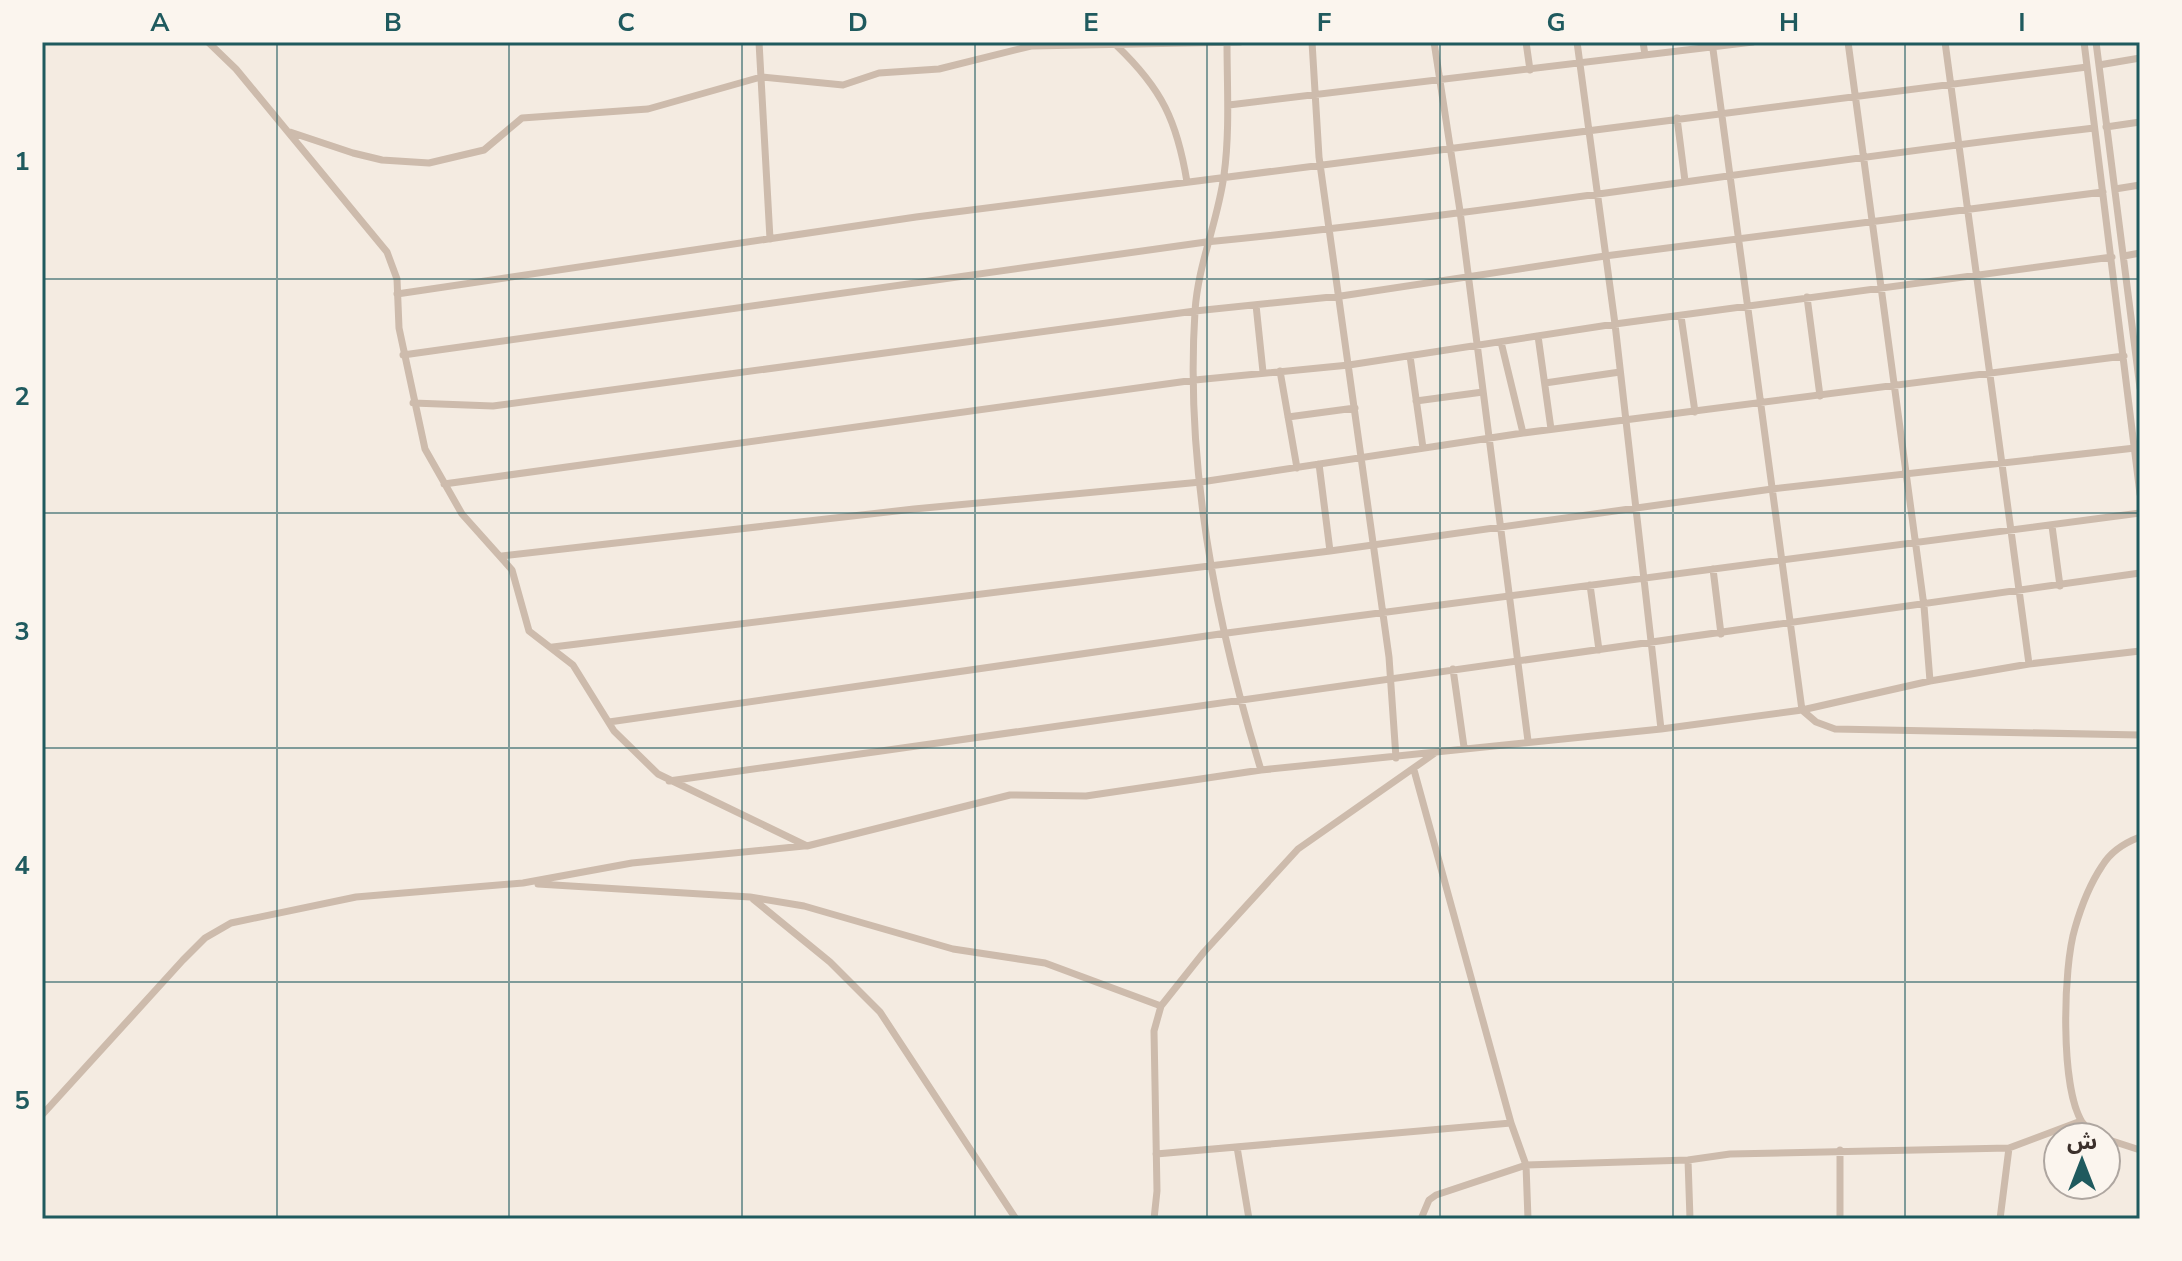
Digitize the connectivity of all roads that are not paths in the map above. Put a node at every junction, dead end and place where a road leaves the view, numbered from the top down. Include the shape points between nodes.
1 (208, 42) edge
2 (759, 42) edge
3 (1240, 42) edge
4 (1312, 42) edge
5 (1434, 42) edge
6 (1526, 42) edge
7 (1577, 42) edge
8 (1643, 42) edge
9 (1753, 42) edge
10 (1848, 42) edge
11 (1945, 42) edge
12 (2084, 42) edge
13 (2096, 42) edge
14 (1226, 43) edge
15 (1029, 44) edge
16 (1116, 44) edge
17 (1713, 44) edge
18 (1645, 55) junction
19 (2140, 58) edge
20 (1580, 64) junction
21 (2099, 65) junction
22 (2087, 67) junction
23 (1530, 70) junction
24 (761, 77) junction
25 (1440, 82) junction
26 (1950, 82) junction
27 (1313, 95) junction
28 (1854, 95) junction
29 (1229, 105) junction
30 (1721, 112) junction
31 (1677, 118) junction
32 (2140, 122) edge
33 (2106, 127) junction
34 (2094, 128) junction
35 (1589, 130) junction
36 (288, 132) junction
37 (1957, 144) junction
38 (1450, 148) junction
39 (1863, 158) junction
40 (1320, 166) junction
41 (1729, 176) junction
42 (1224, 177) junction
43 (1685, 181) junction
44 (1187, 182) junction
45 (2140, 185) edge
46 (2115, 189) junction
47 (2103, 192) junction
48 (1597, 193) junction
49 (1967, 210) junction
50 (1460, 211) junction
51 (1871, 223) junction
52 (1330, 230) junction
53 (770, 239) junction
54 (1737, 240) junction
55 (1206, 242) junction
56 (2140, 253) edge
57 (1605, 256) junction
58 (2124, 256) junction
59 (2112, 257) junction
60 (1976, 275) junction
61 (1468, 276) junction
62 (1879, 287) junction
63 (397, 294) junction
64 (1341, 296) junction
65 (1807, 297) junction
66 (1256, 305) junction
67 (1746, 306) junction
68 (1195, 311) junction
69 (1681, 316) junction
70 (1615, 324) junction
71 (1538, 336) junction
72 (1501, 342) junction
73 (1477, 346) junction
74 (403, 355) junction
75 (2138, 355) edge
76 (1410, 356) junction
77 (2124, 356) junction
78 (1349, 365) junction
79 (1280, 371) junction
80 (1263, 372) junction
81 (1620, 372) junction
82 (1991, 375) junction
83 (1195, 380) junction
84 (1545, 383) junction
85 (1891, 387) junction
86 (2140, 388) edge
87 (1483, 392) junction
88 (1820, 396) junction
89 (1416, 401) junction
90 (413, 403) junction
91 (1759, 403) junction
92 (1355, 408) junction
93 (1695, 412) junction
94 (1288, 417) junction
95 (1625, 420) junction
96 (1551, 429) junction
97 (1523, 433) junction
98 (1488, 438) junction
99 (1423, 448) junction
100 (2135, 448) junction
101 (1362, 457) junction
102 (2003, 462) junction
103 (1319, 464) junction
104 (1297, 468) junction
105 (1905, 473) junction
106 (1201, 482) junction
107 (444, 484) junction
108 (1772, 489) junction
109 (2140, 494) edge
110 (1634, 507) junction
111 (2140, 513) edge
112 (1501, 526) junction
113 (2052, 526) junction
114 (2012, 531) junction
115 (1914, 542) junction
116 (1373, 545) junction
117 (1330, 551) junction
118 (502, 556) junction
119 (1781, 561) junction
120 (1210, 566) junction
121 (1713, 569) junction
122 (2140, 573) edge
123 (1643, 578) junction
124 (1590, 585) junction
125 (2060, 586) junction
126 (2018, 593) junction
127 (1510, 596) junction
128 (1924, 606) junction
129 (1383, 614) junction
130 (1789, 625) junction
131 (1227, 633) junction
132 (1721, 634) junction
133 (1651, 643) junction
134 (553, 647) junction
135 (1599, 650) junction
136 (2140, 651) edge
137 (1517, 660) junction
138 (2029, 664) junction
139 (1453, 669) junction
140 (1391, 678) junction
141 (1930, 681) junction
142 (1242, 698) junction
143 (1802, 710) junction
144 (609, 722) junction
145 (1661, 729) junction
146 (2140, 735) edge
147 (1528, 741) junction
148 (1464, 747) junction
149 (1437, 751) junction
150 (1396, 758) junction
151 (1261, 770) junction
152 (1414, 770) junction
153 (669, 781) junction
154 (2140, 837) edge
155 (807, 846) junction
156 (523, 883) junction
157 (750, 897) junction
158 (1161, 1006) junction
159 (42, 1115) edge
160 (2081, 1121) edge
161 (1511, 1123) junction
162 (2042, 1136) edge
163 (1237, 1147) junction
164 (2009, 1148) junction
165 (1840, 1150) junction
166 (1156, 1154) junction
167 (1688, 1160) junction
168 (1526, 1165) junction
169 (1016, 1219) edge
170 (1154, 1219) edge
171 (1249, 1219) edge
172 (1421, 1219) edge
173 (1528, 1219) edge
174 (1690, 1219) edge
175 (1840, 1219) edge
176 (2000, 1219) edge

1 - 36 street
2 - 24 street
3 - 14 street
4 - 27 street
5 - 25 street
6 - 23 street
7 - 20 street
8 - 18 street
9 - 17 street
10 - 28 street
11 - 26 street
12 - 22 street
13 - 21 street
14 - 16 street
14 - 29 street
15 - 16 street
15 - 24 street via 939,69 879,73 843,85
16 - 44 street via 1142,69 1173,119
17 - 18 street
17 - 30 street
18 - 20 street
19 - 21 street
20 - 23 street
20 - 35 street
21 - 33 street
22 - 26 street
22 - 34 street
23 - 25 street
24 - 36 street via 648,109 522,118 484,150 429,163 382,160
24 - 53 street
25 - 27 street
25 - 38 street
26 - 28 street
26 - 37 street
27 - 29 street
27 - 40 street
28 - 30 street
28 - 39 street
29 - 42 street
30 - 31 street
30 - 41 street
31 - 35 street
31 - 43 street
32 - 33 street
33 - 46 street
34 - 37 street
34 - 47 street
35 - 38 street
35 - 48 street
36 - 63 street via 387,252
37 - 39 street
37 - 49 street
38 - 40 street
38 - 50 street
39 - 41 street
39 - 51 street
40 - 42 street
40 - 52 street
41 - 43 street
41 - 54 street
42 - 44 street
42 - 55 street
43 - 48 street
44 - 53 street
45 - 46 street
46 - 58 street
47 - 49 street
47 - 59 street
48 - 50 street
48 - 57 street
49 - 51 street
49 - 60 street
50 - 52 street
50 - 61 street
51 - 54 street
51 - 62 street
52 - 55 street
52 - 64 street
53 - 63 street
54 - 57 street
54 - 67 street
55 - 68 street
55 - 74 street
56 - 58 street
57 - 61 street
57 - 70 street
58 - 75 street
59 - 60 street
59 - 77 street
60 - 62 street
60 - 82 street
61 - 64 street
61 - 73 street
62 - 65 street
62 - 85 street
63 - 74 street
64 - 66 street
64 - 78 street
65 - 67 street
65 - 88 street
66 - 68 street
66 - 80 street
67 - 69 street
67 - 91 street
68 - 83 street
68 - 90 street via 493,406
69 - 70 street
69 - 93 street
70 - 71 street
70 - 81 street
71 - 72 street
71 - 84 street
72 - 73 street
72 - 97 street
73 - 76 street
73 - 87 street
74 - 90 street
75 - 86 street
76 - 78 street
76 - 89 street
77 - 82 street
77 - 100 street
78 - 79 street
78 - 92 street
79 - 80 street
79 - 94 street
80 - 83 street
81 - 84 street
81 - 95 street
82 - 85 street
82 - 102 street
83 - 106 street
83 - 107 street
84 - 96 street
85 - 88 street
85 - 105 street
87 - 89 street
87 - 98 street
88 - 91 street
89 - 99 street
90 - 107 street via 425,449
91 - 93 street
91 - 108 street
92 - 94 street
92 - 101 street
93 - 95 street
94 - 104 street
95 - 96 street
95 - 110 street
96 - 97 street
97 - 98 street
98 - 99 street
98 - 112 street
99 - 101 street
100 - 102 street
100 - 109 street
101 - 103 street
101 - 116 street
102 - 105 street
102 - 114 street
103 - 104 street
103 - 117 street
104 - 106 street
105 - 108 street
105 - 115 street
106 - 118 street
106 - 120 street
107 - 118 street via 462,514
108 - 110 street
108 - 119 street
110 - 112 street
110 - 123 street
111 - 113 street
112 - 116 street
112 - 127 street
113 - 114 street
113 - 125 street
114 - 115 street
114 - 126 street
115 - 119 street
115 - 128 street
116 - 117 street
116 - 129 street
117 - 120 street
118 - 134 street via 516,580 529,631
119 - 121 street
119 - 130 street
120 - 131 street
120 - 134 street
121 - 123 street
121 - 132 street
122 - 125 street
123 - 124 street
123 - 133 street
124 - 127 street
124 - 135 street
125 - 126 street
126 - 128 street
126 - 138 street
127 - 129 street
127 - 137 street
128 - 130 street
128 - 141 street
129 - 131 street
129 - 140 street
130 - 132 street
130 - 143 street
131 - 142 street
131 - 144 street
132 - 133 street
133 - 135 street
133 - 145 street
134 - 144 street via 573,665
135 - 137 street
136 - 138 street
137 - 139 street
137 - 147 street
138 - 141 street
139 - 140 street
139 - 148 street
140 - 142 street
140 - 150 street
141 - 143 street
142 - 151 street
142 - 153 street
143 - 145 street
143 - 146 street via 1835,729
144 - 153 street via 644,763
145 - 147 street
147 - 148 street
148 - 149 street
149 - 150 street
149 - 152 street
150 - 151 street
151 - 155 street via 1086,796 996,798
152 - 158 street via 1298,849
152 - 161 street
153 - 155 street
154 - 160 street via 2119,847 2102,865 2074,930 2065,994 2069,1067
155 - 156 street via 632,863
156 - 157 street
156 - 159 street via 356,897 231,923 183,960
157 - 158 street via 804,906 953,949 1045,963
157 - 169 street via 830,962 880,1012
158 - 166 street via 1154,1031
161 - 163 street
161 - 168 street
162 - 164 street
163 - 166 street
163 - 171 street
164 - 165 street
164 - 176 street
165 - 167 street
165 - 175 street
166 - 170 street
167 - 168 street
167 - 174 street
168 - 172 street via 1436,1195
168 - 173 street

